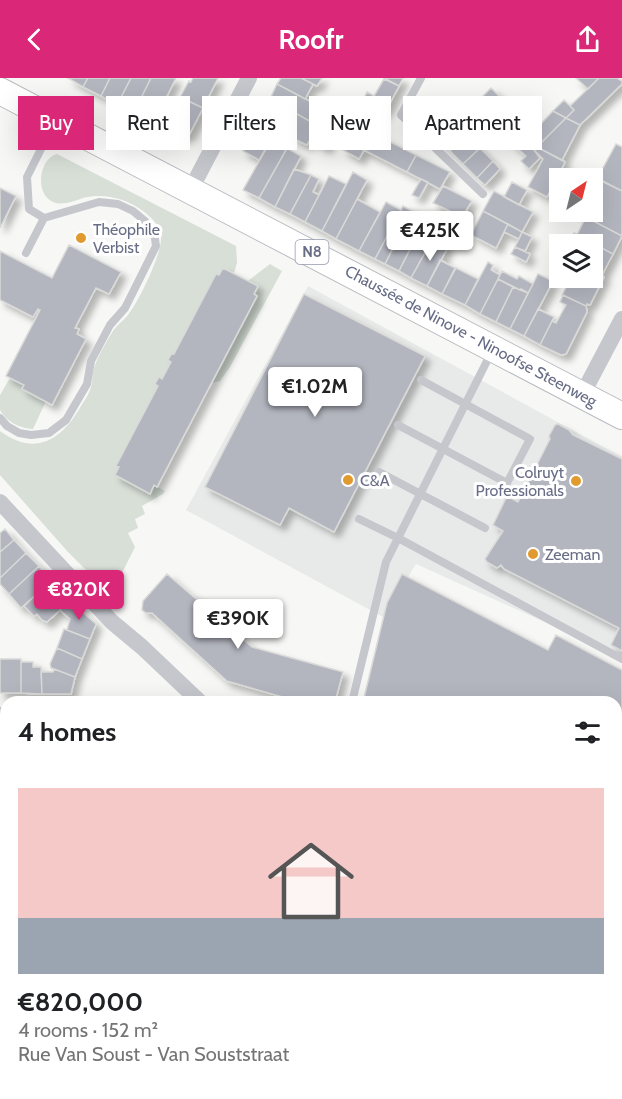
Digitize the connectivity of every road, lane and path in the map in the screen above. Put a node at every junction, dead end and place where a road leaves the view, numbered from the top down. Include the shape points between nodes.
1 (249, 78) edge
2 (421, 78) edge
3 (0, 91) edge
4 (18, 100) edge
5 (94, 139) edge
6 (41, 150) edge
7 (191, 189) junction
8 (483, 194) dead end
9 (44, 218) junction
10 (26, 253) dead end
11 (622, 319) edge
12 (494, 348) junction
13 (421, 380) dead end
14 (582, 395) junction
15 (465, 404) junction
16 (622, 416) edge
17 (0, 418) edge
18 (398, 425) dead end
19 (442, 449) junction
20 (379, 472) dead end
21 (420, 495) junction
22 (0, 502) edge
23 (359, 519) dead end
24 (484, 528) dead end
25 (398, 538) junction
26 (622, 659) edge
27 (194, 696) edge
28 (353, 696) edge

1 - 7 street
2 - 8 lane via 401,116
3 - 4 main road, Chaussée de Ninove - Ninoofse Steenweg / N8
5 - 7 main road, Chaussée de Ninove - Ninoofse Steenweg / N8
6 - 9 lane via 27,177 29,208
7 - 12 main road, Chaussée de Ninove - Ninoofse Steenweg / N8
9 - 10 lane
9 - 17 lane via 99,202 118,204 145,221 154,232 156,246 126,308 100,343 91,361 87,384 66,420 49,433 31,435 7,426
11 - 14 street
12 - 14 main road, Chaussée de Ninove - Ninoofse Steenweg / N8
12 - 15 lane
13 - 15 lane
14 - 16 main road, Chaussée de Ninove - Ninoofse Steenweg / N8
15 - 19 lane
15 - 19 lane via 530,438 507,483
18 - 19 lane
19 - 21 lane
20 - 21 lane
21 - 24 lane
21 - 25 lane
22 - 27 street via 112,622
23 - 25 lane
25 - 26 lane
25 - 28 lane via 386,562

